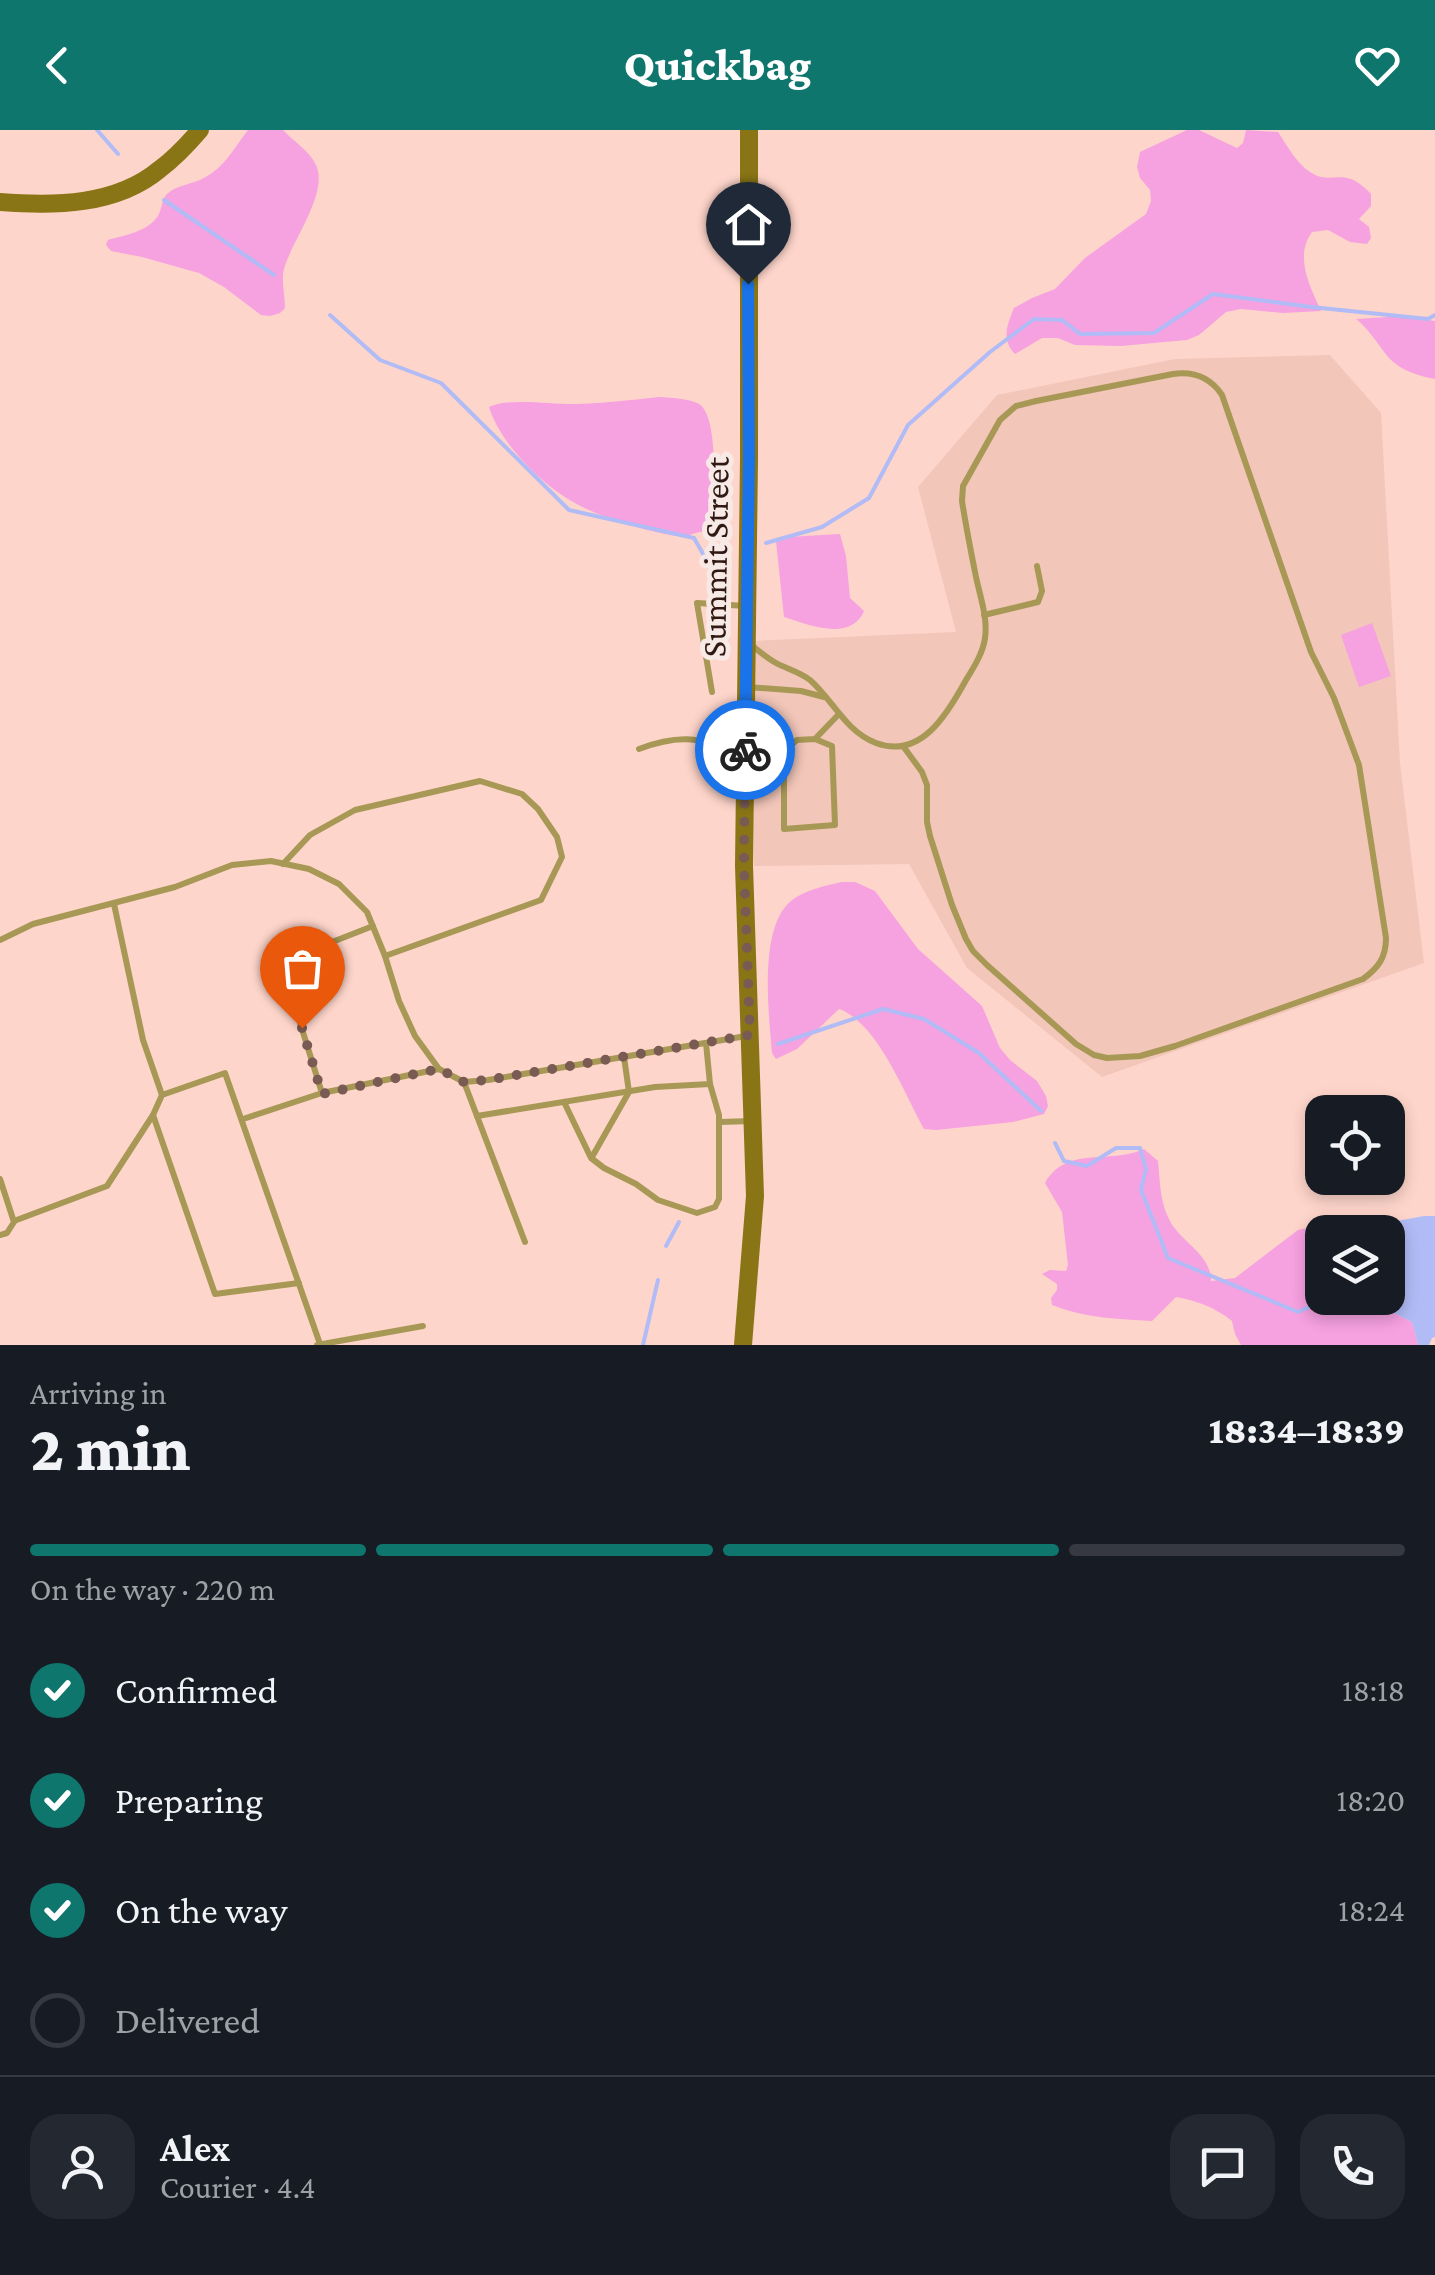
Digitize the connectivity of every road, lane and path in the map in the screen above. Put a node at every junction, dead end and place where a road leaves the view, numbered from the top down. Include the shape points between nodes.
1 (187, 130) edge
2 (200, 130) edge
3 (747, 130) edge
4 (167, 163) junction
5 (0, 202) edge
6 (1037, 566) dead end
7 (747, 606) junction
8 (984, 615) junction
9 (746, 642) junction
10 (745, 686) junction
11 (712, 692) dead end
12 (825, 698) junction
13 (838, 715) junction
14 (815, 739) junction
15 (903, 746) junction
16 (639, 749) dead end
17 (745, 751) junction
18 (284, 864) junction
19 (114, 904) junction
20 (373, 926) junction
21 (0, 940) edge
22 (385, 956) junction
23 (750, 1035) junction
24 (706, 1043) junction
25 (624, 1058) junction
26 (439, 1069) junction
27 (464, 1082) junction
28 (710, 1084) junction
29 (628, 1092) junction
30 (322, 1094) junction
31 (162, 1095) junction
32 (564, 1102) junction
33 (154, 1116) junction
34 (477, 1116) junction
35 (243, 1119) junction
36 (754, 1121) junction
37 (719, 1122) junction
38 (591, 1158) junction
39 (0, 1179) edge
40 (14, 1221) junction
41 (0, 1235) edge
42 (525, 1242) dead end
43 (299, 1283) junction
44 (423, 1326) dead end
45 (318, 1344) edge
46 (743, 1345) edge

1 - 4 main road
2 - 4 main road
3 - 7 main road, Summit Street
4 - 5 main road via 138,184 84,202
6 - 8 lane via 1038,602
7 - 9 main road, Summit Street
7 - 11 lane via 697,604
8 - 15 lane via 985,638 952,705 931,732
8 - 15 lane via 962,502 964,486 1009,410 1187,372 1215,385 1359,765 1386,938 1377,968 1362,980 1175,1046 1126,1058 1094,1055 973,951 930,836 927,785
9 - 10 main road, Summit Street
9 - 12 lane via 809,679
10 - 12 lane
10 - 17 main road, Summit Street
12 - 13 lane
13 - 14 lane
13 - 15 lane via 878,744
14 - 14 lane via 797,740 784,751 784,829 835,825 832,746
16 - 17 lane via 693,738
17 - 23 main road, Summit Street
18 - 19 lane via 232,865
18 - 20 lane via 340,884
18 - 22 lane via 310,835 355,810 480,781 522,794 538,809 562,858 541,900
19 - 21 lane via 33,924
19 - 31 lane via 143,1040
20 - 22 lane
20 - 30 lane via 282,962
22 - 26 lane via 415,1036
23 - 24 lane
23 - 36 main road, Summit Street
24 - 25 lane
24 - 28 lane
25 - 27 lane
25 - 29 lane
26 - 27 lane
26 - 30 lane
27 - 34 lane
28 - 29 lane
28 - 37 lane
29 - 32 lane
29 - 38 lane
30 - 35 lane
31 - 33 lane
31 - 35 lane via 226,1073
32 - 34 lane
32 - 38 lane
33 - 40 lane via 107,1186
33 - 43 lane via 216,1294
34 - 42 lane
35 - 43 lane
36 - 37 lane
36 - 46 main road, Summit Street
37 - 38 lane via 715,1207 697,1212 658,1200
39 - 40 lane
40 - 41 lane
43 - 45 lane
44 - 45 lane

